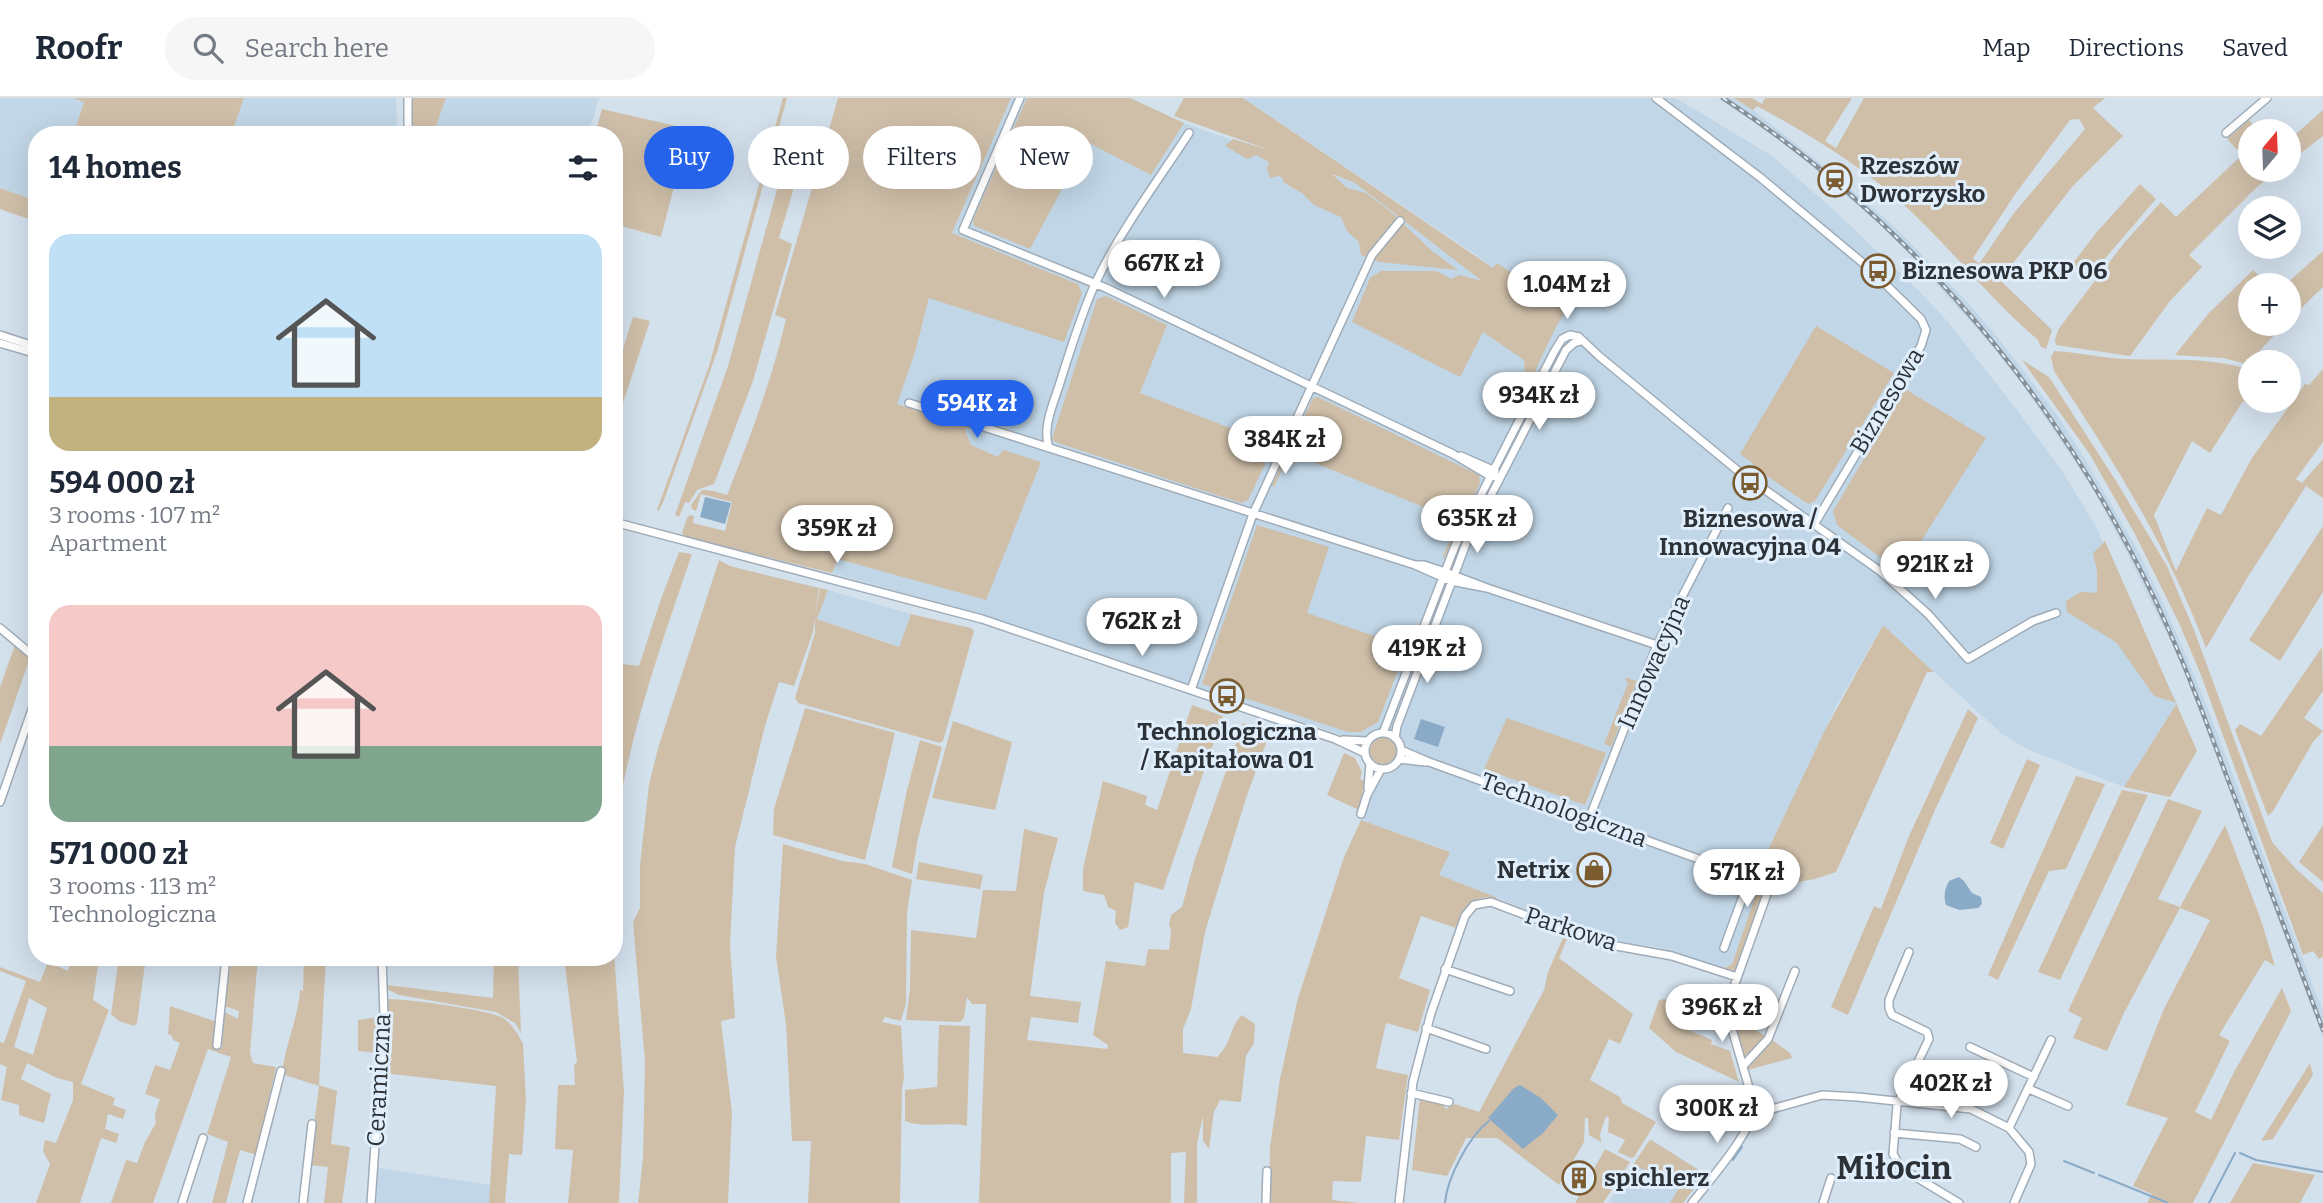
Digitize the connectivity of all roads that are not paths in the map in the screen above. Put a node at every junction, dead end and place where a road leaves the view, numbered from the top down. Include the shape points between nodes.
1 (408, 98) edge
2 (1020, 98) edge
3 (1656, 98) edge
4 (2267, 98) edge
5 (408, 126) edge
6 (1189, 133) dead end
7 (2226, 133) dead end
8 (1400, 221) dead end
9 (1095, 283) junction
10 (0, 335) edge
11 (1581, 341) junction
12 (0, 343) edge
13 (28, 344) edge
14 (28, 351) edge
15 (1311, 386) junction
16 (909, 403) dead end
17 (1049, 448) junction
18 (1492, 473) junction
19 (1500, 477) junction
20 (1728, 508) dead end
21 (1253, 513) junction
22 (1815, 523) junction
23 (623, 524) edge
24 (1444, 575) junction
25 (1452, 578) junction
26 (2056, 613) dead end
27 (0, 628) edge
28 (1657, 645) junction
29 (28, 651) edge
30 (1191, 690) junction
31 (28, 721) edge
32 (1383, 733) junction
33 (1395, 738) junction
34 (1335, 739) junction
35 (1368, 741) junction
36 (1401, 750) junction
37 (1365, 753) junction
38 (1399, 759) junction
39 (1429, 762) junction
40 (1370, 764) junction
41 (1381, 769) junction
42 (1367, 795) junction
43 (0, 802) edge
44 (1361, 814) dead end
45 (1589, 819) junction
46 (1772, 880) dead end
47 (1724, 948) dead end
48 (1909, 952) dead end
49 (225, 966) edge
50 (382, 966) edge
51 (1446, 969) junction
52 (1795, 971) dead end
53 (1737, 977) junction
54 (1510, 992) dead end
55 (1426, 1028) junction
56 (2051, 1040) dead end
57 (217, 1045) dead end
58 (1970, 1047) dead end
59 (1486, 1049) dead end
60 (1742, 1066) junction
61 (281, 1071) dead end
62 (2034, 1077) junction
63 (2029, 1089) junction
64 (1411, 1093) junction
65 (1898, 1101) junction
66 (1449, 1102) dead end
67 (2068, 1106) dead end
68 (1754, 1114) junction
69 (312, 1124) dead end
70 (2009, 1128) junction
71 (1894, 1133) junction
72 (203, 1138) dead end
73 (1976, 1147) dead end
74 (1267, 1171) dead end
75 (1831, 1178) dead end
76 (182, 1203) edge
77 (247, 1203) edge
78 (303, 1203) edge
79 (371, 1203) edge
80 (1266, 1203) edge
81 (1399, 1203) edge
82 (1692, 1203) edge
83 (1823, 1203) edge
84 (1959, 1203) edge
85 (2014, 1203) edge

1 - 5 street
2 - 9 street via 963,230
3 - 22 street, Biznesowa via 1837,240 1924,325 1926,334 1920,346
4 - 7 street
6 - 9 street
8 - 15 street via 1370,259
9 - 15 street
9 - 17 street via 1055,397 1047,427
10 - 13 street
11 - 18 street via 1572,335 1559,344
11 - 19 street via 1566,350
11 - 22 street via 1730,464
12 - 14 street
15 - 18 street
15 - 21 street
16 - 17 street
17 - 21 street
18 - 19 street
18 - 24 street
19 - 25 street
20 - 28 street, Innowacyjna
21 - 24 street
21 - 30 street
22 - 26 street via 1903,590 1968,659
23 - 30 street via 925,603
24 - 25 street
24 - 32 street
25 - 28 street
25 - 33 street
27 - 29 street
28 - 45 street, Innowacyjna
30 - 34 street
31 - 43 street
32 - 33 street
32 - 35 street
33 - 36 street
34 - 35 street
34 - 37 street
35 - 37 street
36 - 38 street
36 - 39 street, Technologiczna
37 - 40 street
38 - 39 street, Technologiczna
38 - 41 street
39 - 45 street, Technologiczna
40 - 41 street
40 - 42 street
41 - 42 street
42 - 44 street
45 - 47 street, Technologiczna via 1743,875 1747,885
46 - 53 street
48 - 65 street via 1889,1008 1892,1015 1927,1032 1929,1039
49 - 57 street
50 - 79 street, Ceramiczna via 383,1025
51 - 53 street, Parkowa via 1468,910 1491,902 1600,943 1672,956
51 - 54 street
51 - 55 street, Parkowa
52 - 60 street via 1768,1039
53 - 60 street via 1729,1008
55 - 59 street
55 - 64 street, Parkowa
56 - 62 street
58 - 62 street
60 - 68 street
61 - 77 street
62 - 63 street
63 - 67 street
63 - 70 street
64 - 66 street
64 - 81 street, Parkowa
65 - 68 street via 1822,1095
65 - 70 street via 1968,1108
65 - 71 street
68 - 82 street
69 - 78 street
70 - 85 street via 2032,1160
71 - 73 street via 1960,1139
71 - 84 street via 1893,1154 1901,1168
72 - 76 street
74 - 80 street
75 - 83 street

